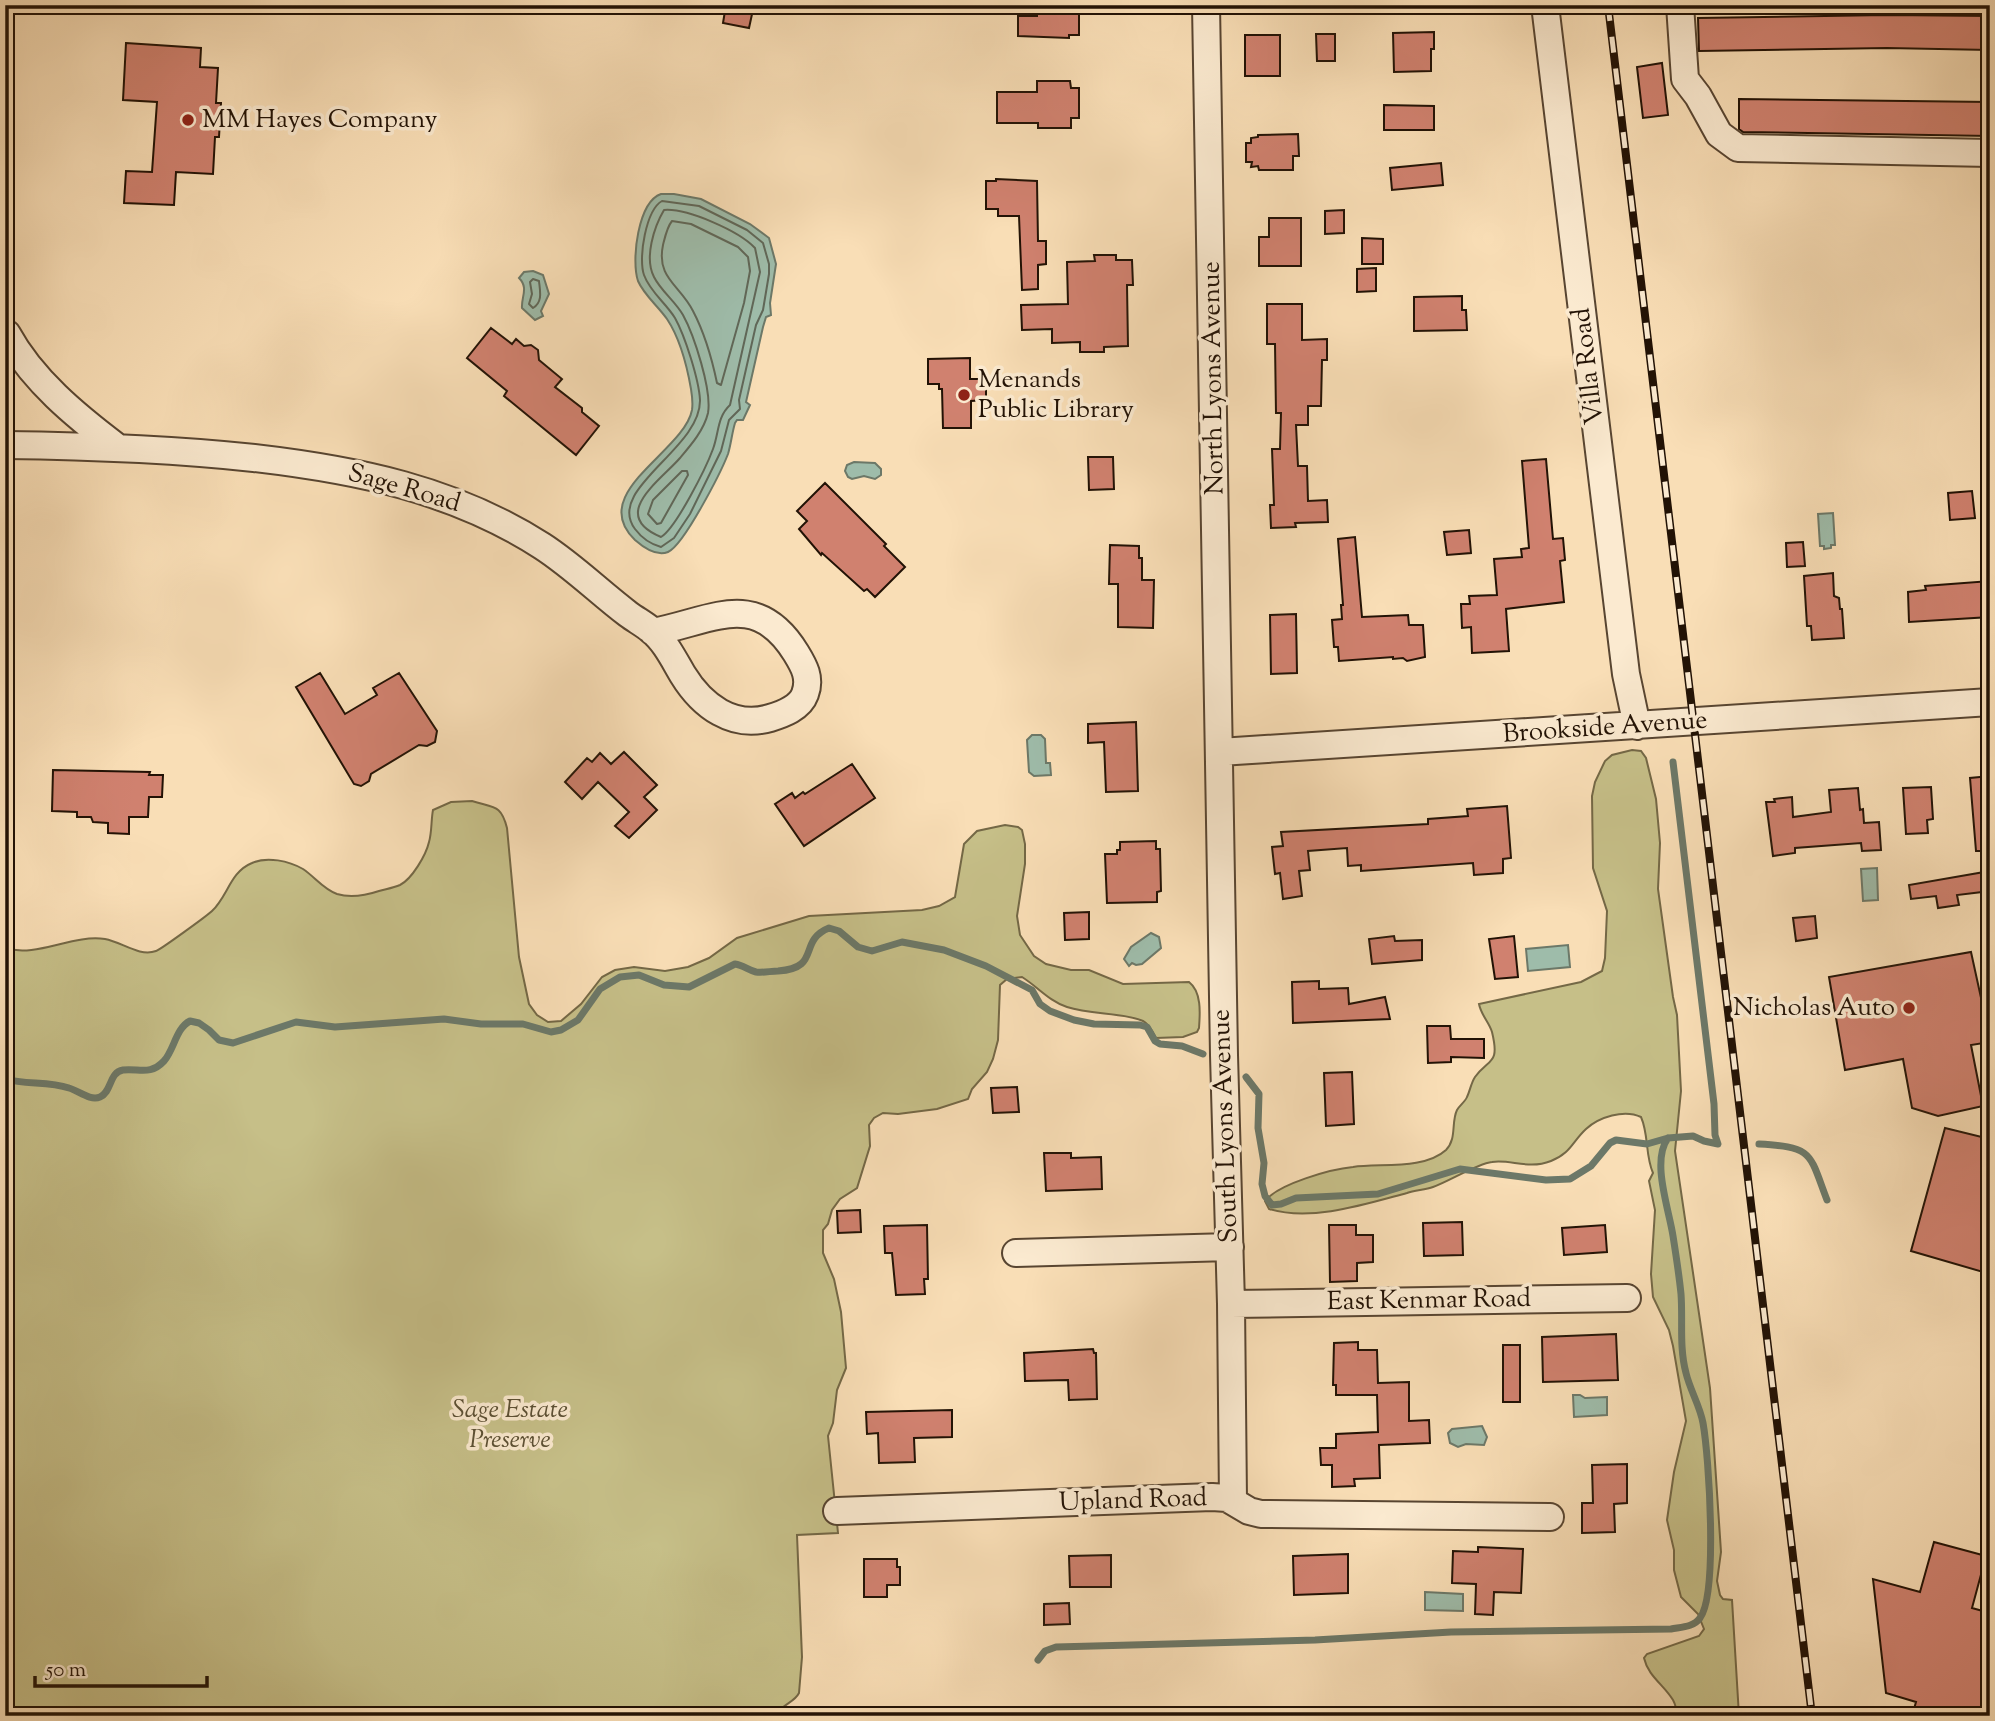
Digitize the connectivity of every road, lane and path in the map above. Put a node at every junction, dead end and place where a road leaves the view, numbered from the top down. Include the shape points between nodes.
1 (1206, 5) edge
2 (1545, 5) edge
3 (1680, 5) edge
4 (1990, 153) edge
5 (6, 336) edge
6 (5, 445) edge
7 (117, 447) junction
8 (653, 632) junction
9 (1990, 702) edge
10 (1637, 726) junction
11 (1220, 752) junction
12 (1230, 1247) junction
13 (1016, 1253) dead end
14 (1627, 1298) dead end
15 (1231, 1304) junction
16 (1233, 1500) junction
17 (837, 1511) dead end
18 (1550, 1517) dead end

1 - 11 street, North Lyons Avenue
2 - 10 street, Villa Road via 1626,674
3 - 4 street via 1685,79 1719,134 1738,148
5 - 7 street via 43,381
6 - 7 street, Sage Road
7 - 8 street, Sage Road via 317,467 383,479 452,499 565,562
8 - 8 street, Sage Road via 697,693 728,718 775,716 797,705 806,691 806,672 789,643 758,616 722,615
9 - 10 street, Brookside Avenue
10 - 11 street, Brookside Avenue
11 - 12 street, South Lyons Avenue
12 - 13 street
12 - 15 street, South Lyons Avenue
14 - 15 street, East Kenmar Road
15 - 16 street, South Lyons Avenue
16 - 17 street, Upland Road via 1212,1497
16 - 18 street, Upland Road via 1261,1514

